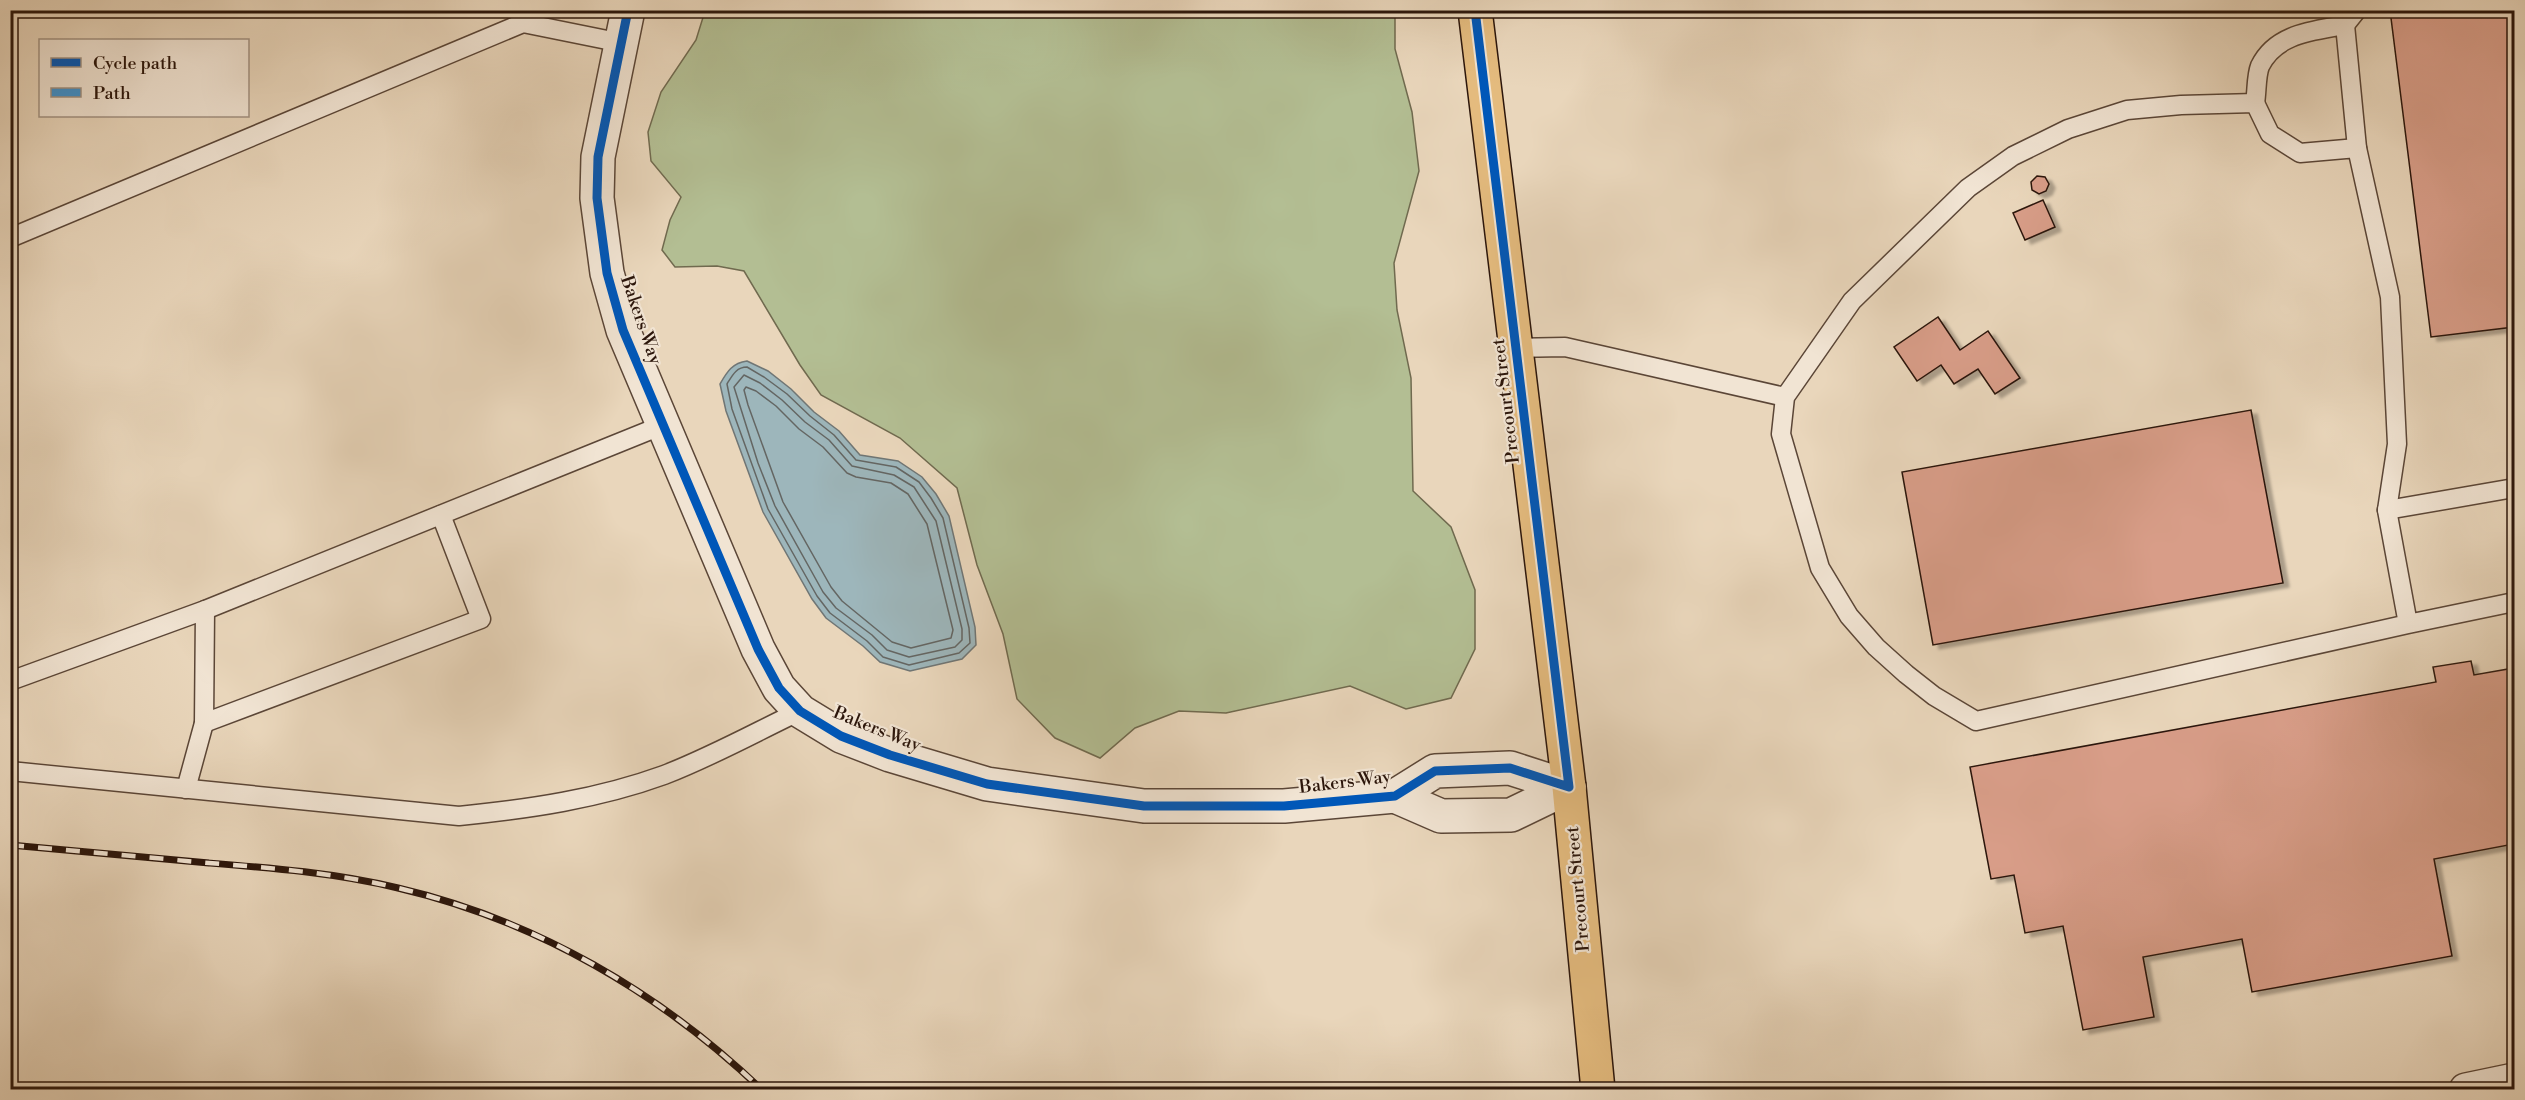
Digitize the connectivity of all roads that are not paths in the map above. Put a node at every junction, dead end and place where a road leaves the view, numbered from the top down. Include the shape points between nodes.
1 (628, 10) edge
2 (1475, 10) edge
3 (2357, 10) edge
4 (2345, 26) junction
5 (622, 43) junction
6 (2255, 103) junction
7 (2357, 148) junction
8 (10, 238) edge
9 (1516, 348) junction
10 (1785, 397) junction
11 (663, 425) junction
12 (2514, 488) edge
13 (2387, 510) junction
14 (441, 515) junction
15 (2514, 602) edge
16 (205, 610) junction
17 (2408, 624) junction
18 (10, 681) edge
19 (800, 711) junction
20 (204, 723) junction
21 (10, 771) edge
22 (1569, 787) junction
23 (186, 789) junction
24 (1395, 796) junction
25 (2514, 1080) edge
26 (1598, 1089) edge
27 (2466, 1089) edge

1 - 5 street, Bakers Way
2 - 9 main road, Precourt Street
3 - 4 lane
4 - 6 lane via 2295,35 2275,46 2260,67
4 - 7 lane
5 - 8 lane via 523,23
5 - 11 street, Bakers Way via 598,157 599,227 623,330
6 - 7 lane via 2270,134 2300,153
6 - 10 lane via 2127,110 2068,129 2013,156 1968,188 1852,301
7 - 13 lane via 2390,297 2397,444
9 - 10 lane via 1565,347
9 - 22 main road, Precourt Street
10 - 17 lane via 1781,434 1820,568 1850,616 1876,647 1934,696 1976,721
11 - 14 lane
11 - 19 street, Bakers Way via 758,649 779,688
12 - 13 lane
13 - 17 lane
14 - 16 lane
14 - 20 lane via 482,619
15 - 17 lane
16 - 18 lane
16 - 20 lane
19 - 23 lane via 664,774 588,797 529,809 459,816
19 - 24 street, Bakers Way via 841,736 890,755 987,784 1073,798 1144,806 1272,806
20 - 23 lane
21 - 23 lane
22 - 24 street, Bakers Way via 1510,768 1435,771
22 - 24 street, Bakers Way via 1511,815 1441,816
22 - 26 main road, Precourt Street
25 - 27 street

